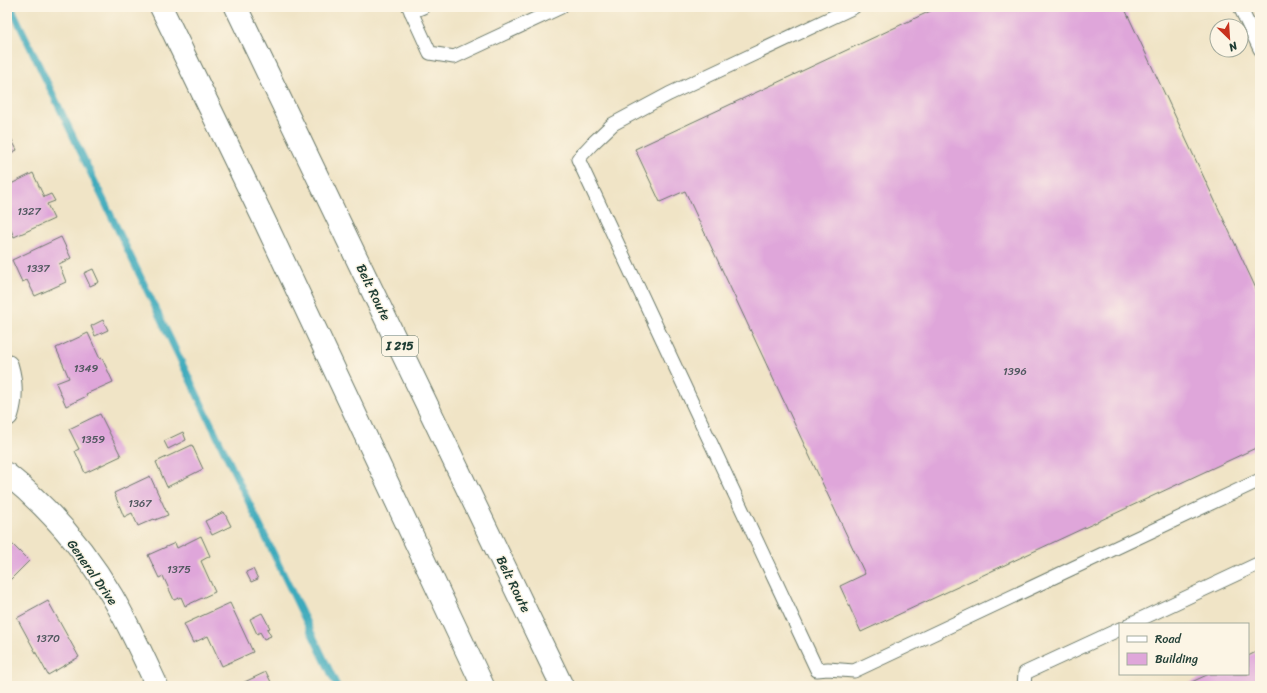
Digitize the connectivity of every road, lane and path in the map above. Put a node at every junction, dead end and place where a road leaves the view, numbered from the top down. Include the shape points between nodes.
1 (162, 7) edge
2 (236, 7) edge
3 (561, 7) edge
4 (854, 7) edge
5 (1240, 7) edge
6 (414, 9) edge
7 (1260, 49) edge
8 (7, 366) edge
9 (7, 415) edge
10 (7, 474) edge
11 (1260, 480) edge
12 (1260, 563) edge
13 (1132, 623) edge
14 (1119, 629) edge
15 (157, 686) edge
16 (483, 686) edge
17 (562, 686) edge
18 (1024, 686) edge

1 - 16 main road
2 - 17 main road, Belt Route / I 215
3 - 6 lane via 454,57 430,53
4 - 11 lane via 669,94 613,124 578,158 817,670 854,671
5 - 7 lane
8 - 9 main road via 12,390
10 - 15 main road, General Drive via 41,505 91,564 112,596
12 - 13 lane
14 - 18 lane via 1025,673

